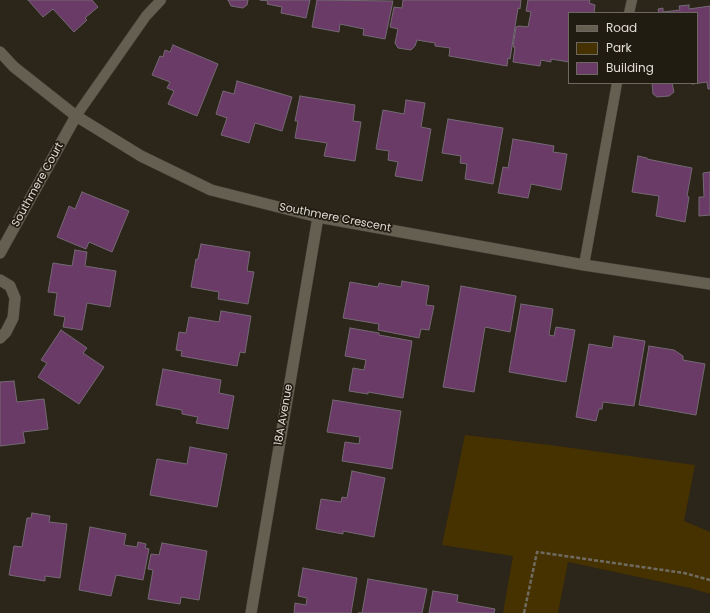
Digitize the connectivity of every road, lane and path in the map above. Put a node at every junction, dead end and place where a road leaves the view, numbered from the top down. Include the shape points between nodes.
1 (161, 0) edge
2 (632, 0) edge
3 (629, 12) edge
4 (0, 52) edge
5 (617, 84) edge
6 (76, 116) junction
7 (318, 217) junction
8 (0, 253) edge
9 (584, 265) junction
10 (0, 280) edge
11 (710, 284) edge
12 (0, 338) edge
13 (710, 580) edge
14 (251, 613) edge
15 (524, 613) edge

1 - 6 lane via 146,16
2 - 3 lane
4 - 6 street, Southmere Crescent via 14,67
5 - 9 lane
6 - 7 street, Southmere Crescent via 141,156 211,190
6 - 8 street, Southmere Court
7 - 9 street, Southmere Crescent
7 - 14 street, 18A Avenue
9 - 11 street, Southmere Crescent
10 - 12 street via 10,286 15,298 13,318
13 - 15 path via 684,573 537,552

